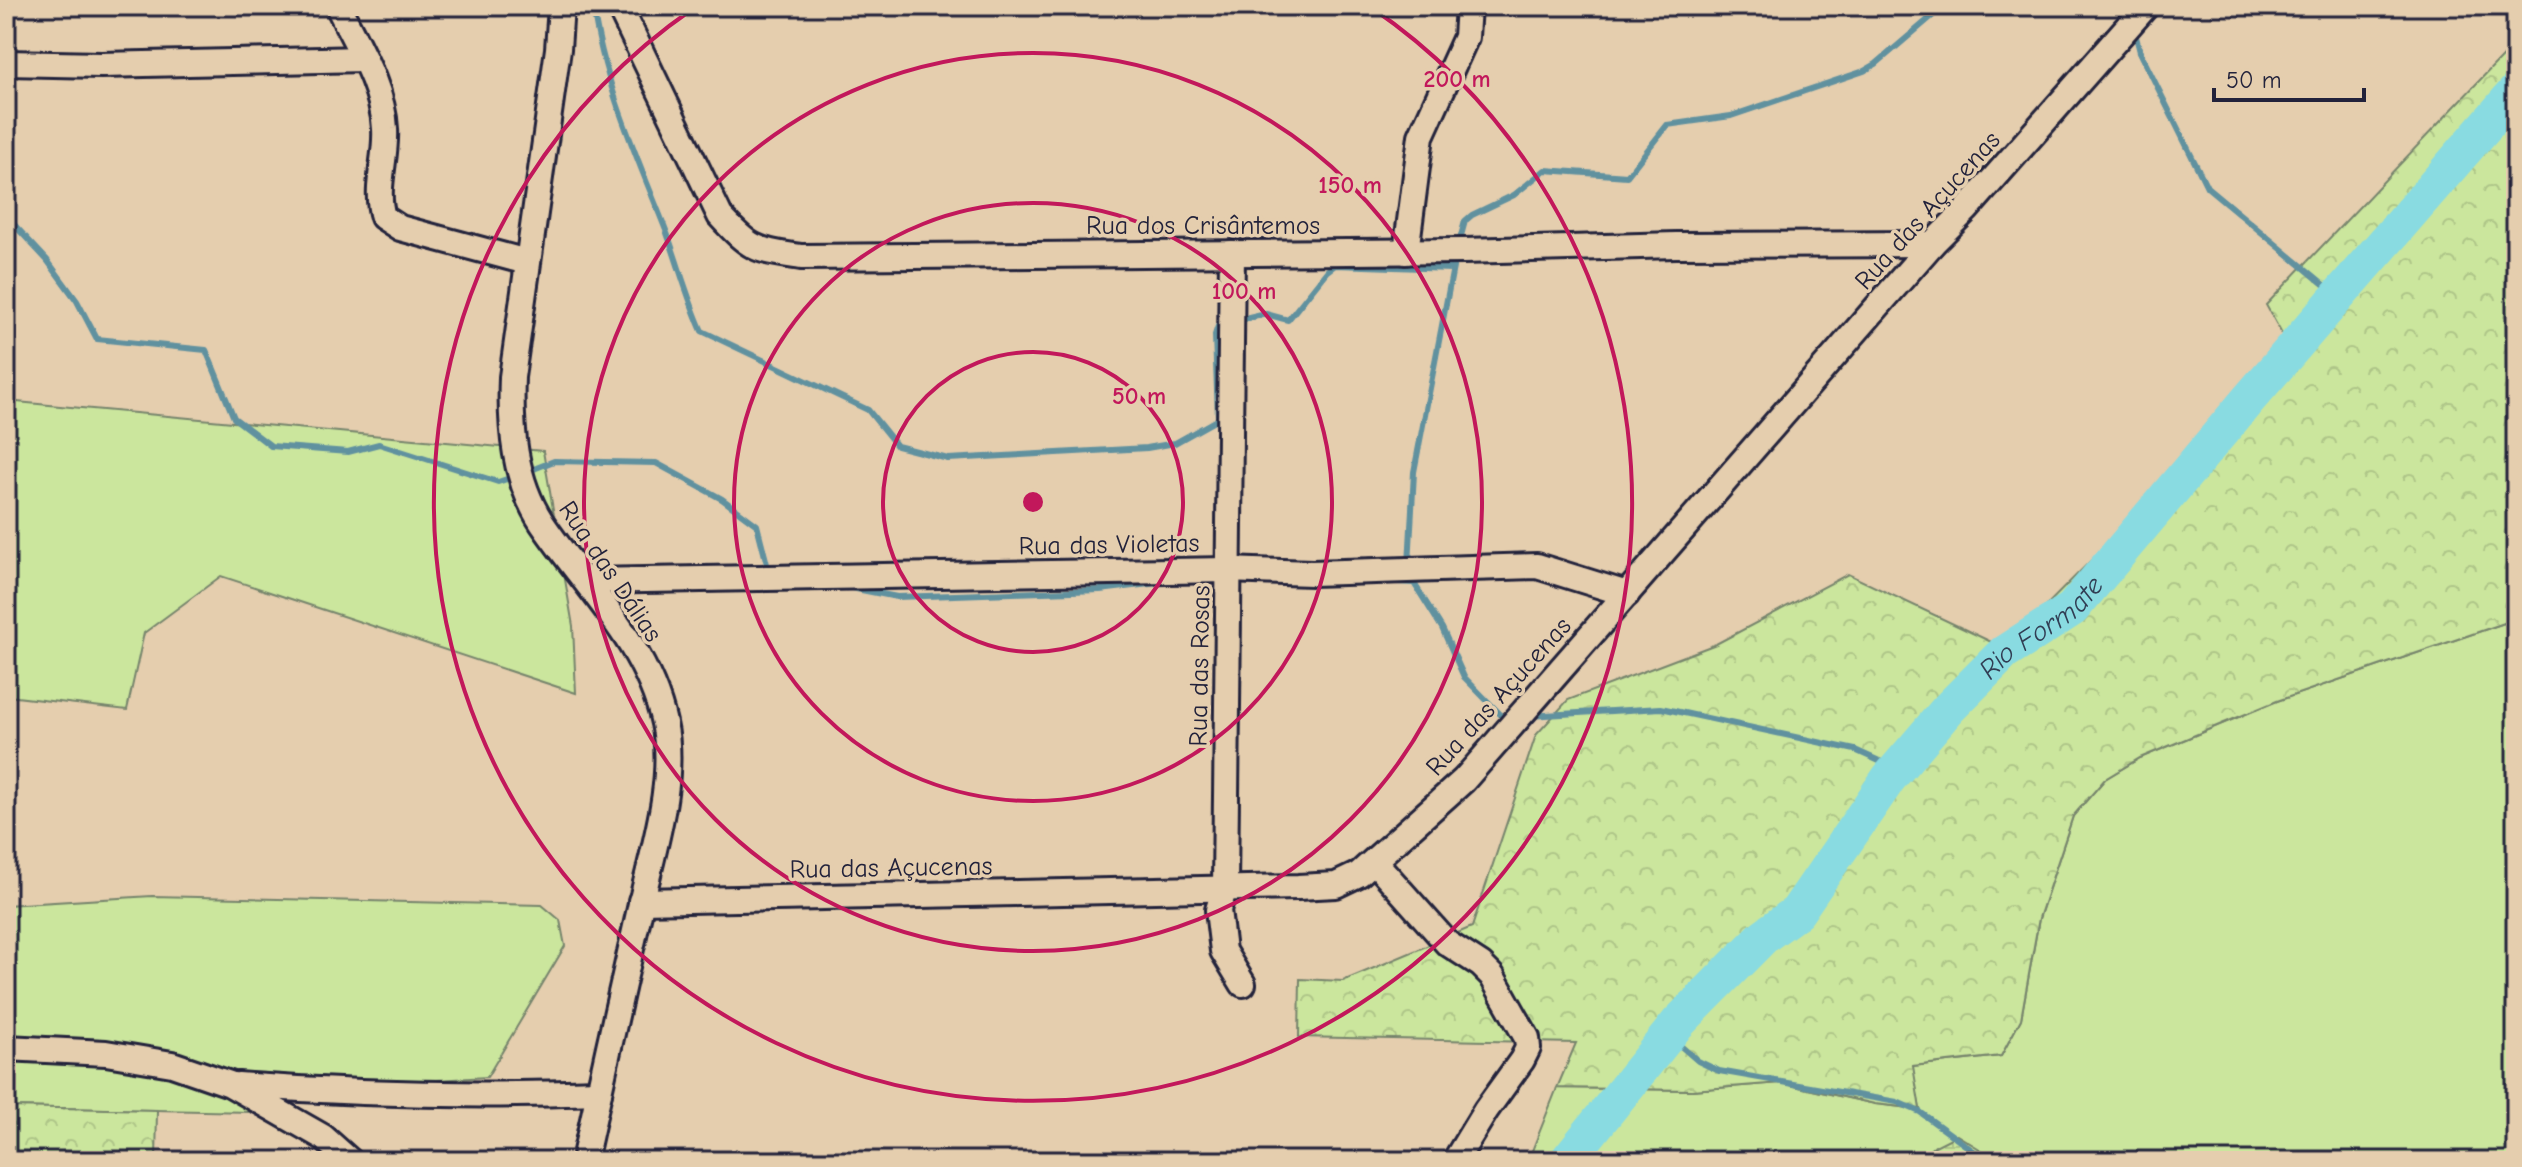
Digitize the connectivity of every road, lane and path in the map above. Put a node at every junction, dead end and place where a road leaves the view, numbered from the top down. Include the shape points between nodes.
1 (338, 6) edge
2 (561, 6) edge
3 (619, 6) edge
4 (1468, 6) edge
5 (2146, 6) edge
6 (364, 59) junction
7 (6, 63) edge
8 (1932, 244) junction
9 (1406, 252) junction
10 (1232, 253) junction
11 (527, 262) junction
12 (1228, 570) junction
13 (588, 581) junction
14 (1627, 594) junction
15 (1375, 862) junction
16 (1225, 887) junction
17 (641, 901) junction
18 (1243, 984) dead end
19 (6, 1048) edge
20 (230, 1084) junction
21 (599, 1092) junction
22 (350, 1161) edge
23 (584, 1161) edge
24 (1455, 1161) edge

1 - 6 street
2 - 11 street, Rua das Dálias
3 - 10 street, Rua dos Crisântemos via 720,216 759,250 801,257
4 - 9 street via 1466,37 1421,136
5 - 8 street, Rua das Açucenas
6 - 7 street
6 - 11 street via 385,126 379,199 383,217 400,228
8 - 9 street, Rua dos Crisântemos
8 - 14 street, Rua das Açucenas
9 - 10 street, Rua dos Crisântemos
10 - 12 street, Rua das Rosas
11 - 13 street, Rua das Dálias via 512,377 510,420 517,459 541,521
12 - 13 street, Rua das Violetas
12 - 14 street, Rua das Violetas via 1312,573 1537,566
12 - 16 street, Rua das Rosas
13 - 17 street, Rua das Dálias via 635,654 664,723 665,785
14 - 15 street, Rua das Açucenas via 1464,780
15 - 16 street, Rua das Açucenas via 1336,885
15 - 24 street via 1447,943 1492,976 1527,1038 1522,1060
16 - 17 street, Rua das Açucenas
16 - 18 street, Rua das Rosas via 1218,910 1223,951
17 - 21 street, Rua das Dálias
19 - 20 street via 106,1053 172,1064
20 - 21 street via 499,1096
20 - 22 street via 323,1137
21 - 23 street, Rua das Dálias

